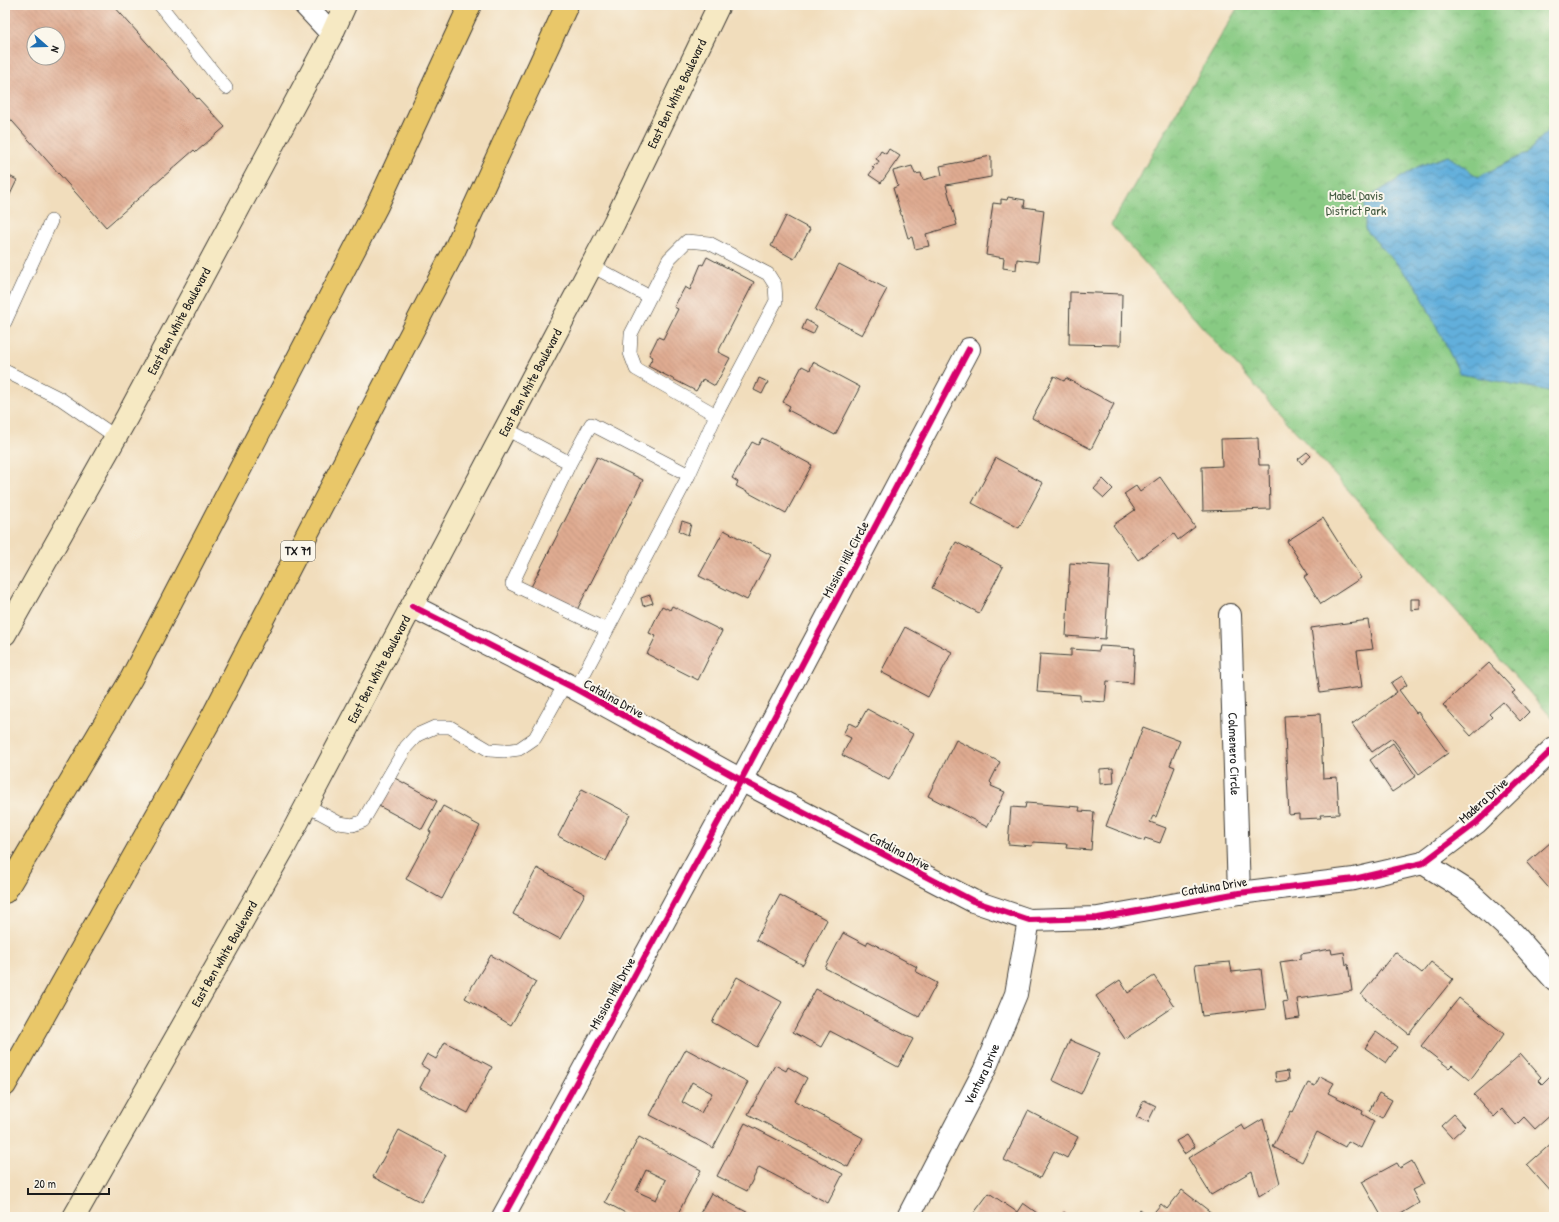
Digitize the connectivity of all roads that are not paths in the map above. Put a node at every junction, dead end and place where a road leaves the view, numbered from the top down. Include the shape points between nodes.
1 (160, 5) edge
2 (304, 5) edge
3 (345, 5) edge
4 (470, 5) edge
5 (567, 5) edge
6 (719, 5) edge
7 (332, 34) junction
8 (226, 88) dead end
9 (51, 221) dead end
10 (592, 266) junction
11 (650, 297) junction
12 (5, 322) edge
13 (969, 349) dead end
14 (5, 371) edge
15 (716, 415) junction
16 (506, 429) junction
17 (116, 437) junction
18 (570, 463) junction
19 (689, 475) junction
20 (412, 606) junction
21 (1230, 615) dead end
22 (608, 630) junction
23 (5, 634) edge
24 (570, 687) junction
25 (1554, 748) edge
26 (741, 780) junction
27 (306, 805) junction
28 (1423, 863) junction
29 (5, 892) edge
30 (1239, 893) junction
31 (1029, 920) junction
32 (1554, 979) edge
33 (5, 1085) edge
34 (74, 1217) edge
35 (503, 1217) edge
36 (908, 1217) edge

1 - 8 lane
2 - 7 street
3 - 7 main road, East Ben White Boulevard
4 - 29 highway via 377,206 131,679
5 - 33 highway, TX 71 via 436,287 212,717
6 - 10 main road, East Ben White Boulevard
7 - 17 main road, East Ben White Boulevard
9 - 12 lane
10 - 11 lane
10 - 16 main road, East Ben White Boulevard
11 - 15 lane via 631,334 630,353 636,369
11 - 15 lane via 669,259 687,241 709,243 768,274 775,285 776,301
13 - 26 street, Mission Hill Circle
14 - 17 lane via 61,399
15 - 19 lane
16 - 18 lane
16 - 20 main road, East Ben White Boulevard
17 - 23 main road, East Ben White Boulevard
18 - 19 lane via 591,424
18 - 22 lane via 512,584
19 - 22 lane
20 - 24 street, Catalina Drive
20 - 27 main road, East Ben White Boulevard
21 - 30 street, Colmenero Circle
22 - 24 lane
24 - 26 street, Catalina Drive
24 - 27 lane via 535,738 519,749 489,750 450,727 435,727 417,735 406,747 363,821 353,825 339,823
25 - 28 street, Madera Drive via 1476,823
26 - 31 street, Catalina Drive via 973,901
26 - 35 street, Mission Hill Drive
27 - 34 main road, East Ben White Boulevard
28 - 30 street, Catalina Drive via 1354,879
28 - 32 street via 1466,890 1513,933
30 - 31 street, Catalina Drive via 1098,918
31 - 36 street, Ventura Drive via 1016,994 984,1071

